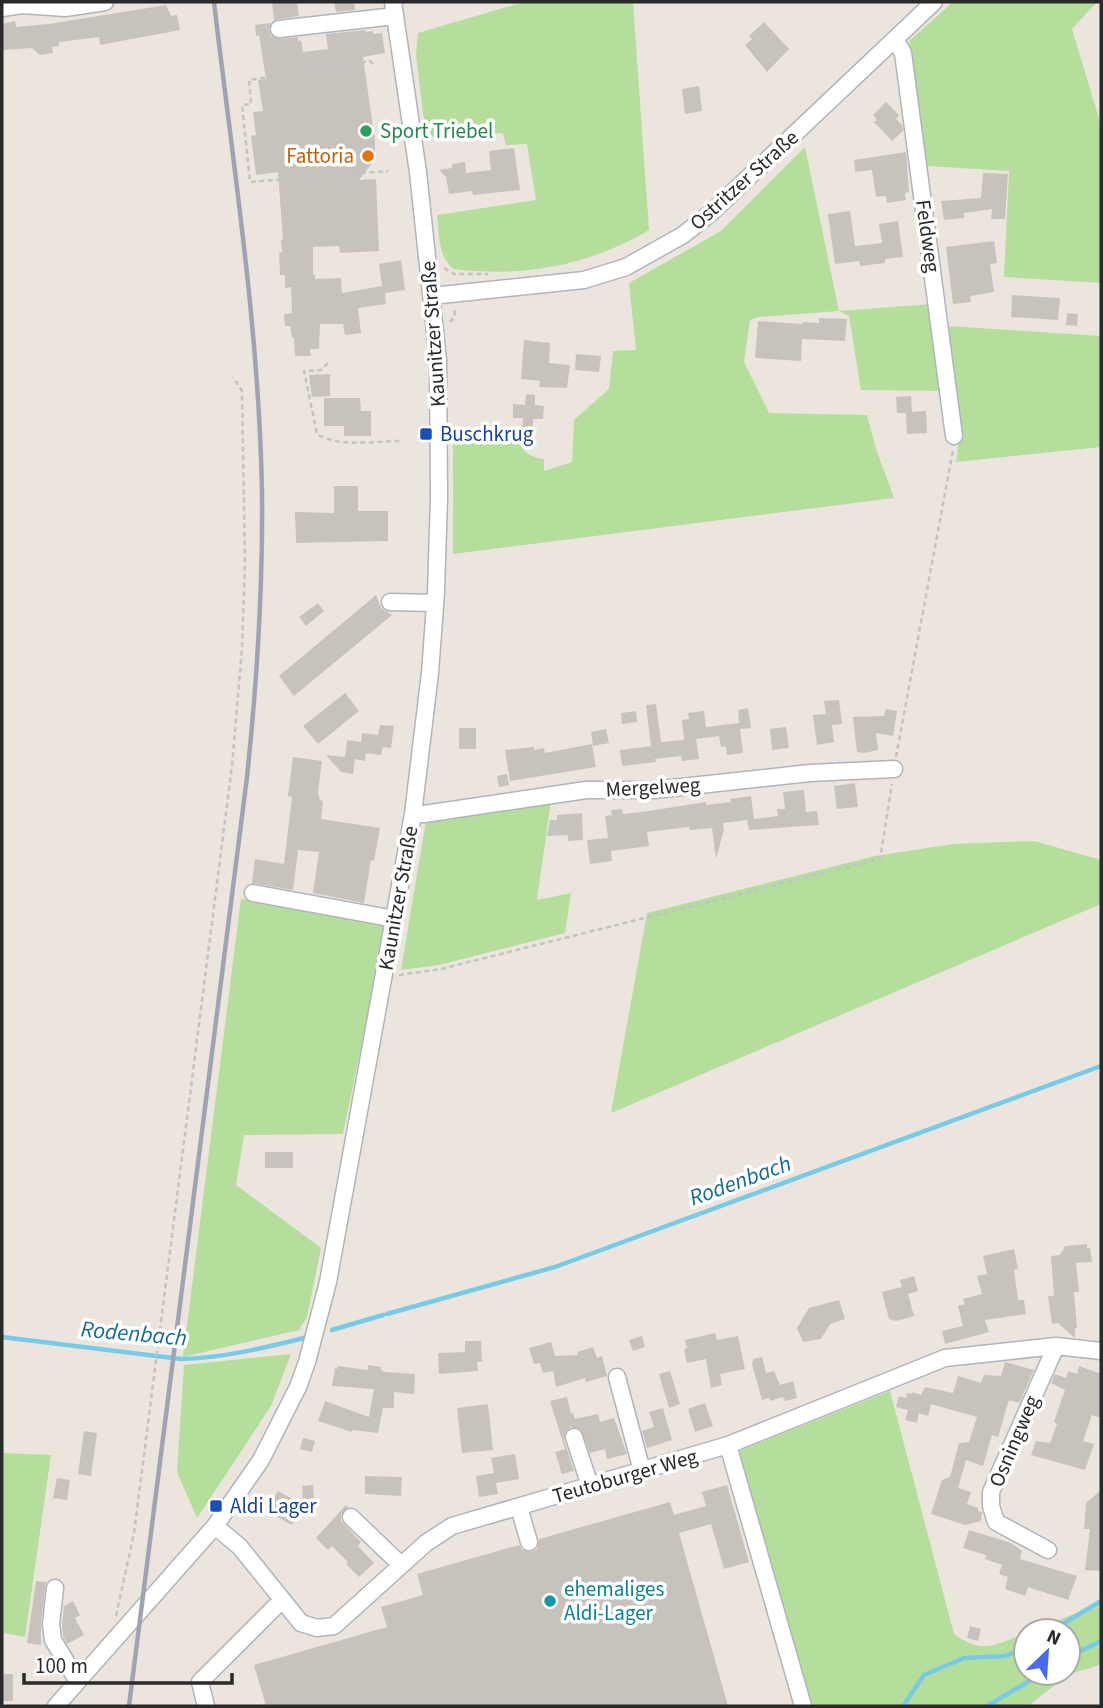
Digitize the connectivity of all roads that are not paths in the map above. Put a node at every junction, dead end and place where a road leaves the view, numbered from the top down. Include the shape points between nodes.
1 (105, 2) edge
2 (934, 2) edge
3 (2, 8) edge
4 (394, 9) edge
5 (279, 29) dead end
6 (895, 38) junction
7 (432, 296) junction
8 (954, 436) road end
9 (390, 602) dead end
10 (435, 603) junction
11 (894, 769) road end
12 (413, 814) junction
13 (253, 893) dead end
14 (395, 919) junction
15 (1056, 1346) junction
16 (1101, 1351) edge
17 (617, 1377) dead end
18 (574, 1437) dead end
19 (728, 1445) junction
20 (642, 1471) junction
21 (590, 1486) junction
22 (519, 1507) junction
23 (351, 1517) dead end
24 (215, 1526) junction
25 (529, 1542) dead end
26 (1048, 1549) dead end
27 (401, 1565) junction
28 (55, 1588) dead end
29 (282, 1600) junction
30 (77, 1680) junction
31 (56, 1706) edge
32 (206, 1706) edge
33 (803, 1706) edge

1 - 3 street via 65,8
2 - 6 street, Ostritzer Straße
4 - 5 street
4 - 7 street, Kaunitzer Straße
6 - 7 street, Ostritzer Straße via 713,211 683,235 626,267 584,280
6 - 8 street, Feldweg via 903,53
7 - 10 street, Kaunitzer Straße via 438,360
9 - 10 street
10 - 12 street, Kaunitzer Straße
11 - 12 street, Mergelweg via 654,790 586,790
12 - 14 street, Kaunitzer Straße
13 - 14 street
14 - 24 street, Kaunitzer Straße via 328,1282 307,1362 266,1452
15 - 16 street, Teutoburger Weg
15 - 19 street, Teutoburger Weg via 945,1358
15 - 26 street, Osningweg via 991,1492 996,1522
17 - 20 street
18 - 21 street
19 - 20 street, Teutoburger Weg
19 - 33 street
20 - 21 street, Teutoburger Weg
21 - 22 street, Teutoburger Weg
22 - 25 street
22 - 27 street, Teutoburger Weg via 452,1526
23 - 27 street
24 - 29 street, Teutoburger Weg via 240,1547
24 - 30 street, Kaunitzer Straße
27 - 29 street, Teutoburger Weg via 334,1626 317,1628 301,1623
28 - 30 street via 53,1640
29 - 32 street via 200,1682
30 - 31 street, Kaunitzer Straße

